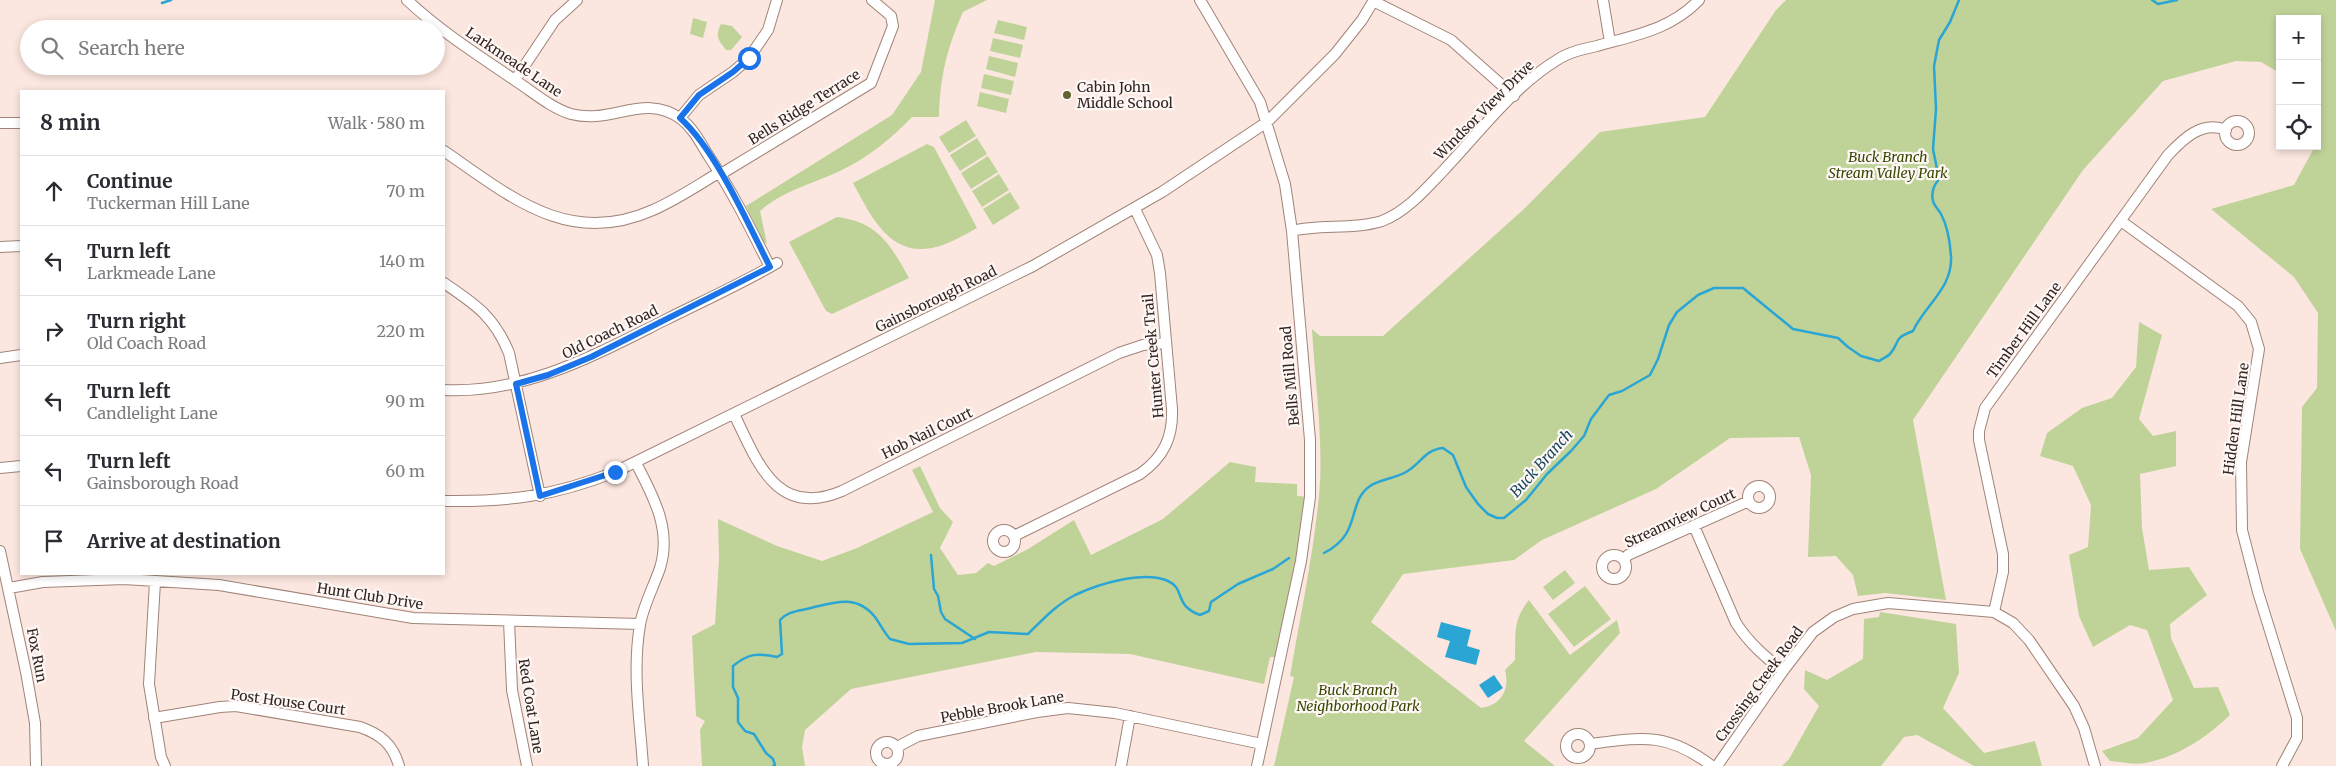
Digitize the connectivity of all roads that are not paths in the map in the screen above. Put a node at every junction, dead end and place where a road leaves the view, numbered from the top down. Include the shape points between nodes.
1 (408, 0) edge
2 (577, 0) edge
3 (777, 0) edge
4 (872, 0) edge
5 (1200, 0) edge
6 (1603, 0) edge
7 (1699, 0) edge
8 (1374, 1) edge
9 (431, 20) edge
10 (445, 32) edge
11 (1610, 42) junction
12 (515, 80) junction
13 (1514, 96) junction
14 (680, 118) junction
15 (1267, 122) junction
16 (0, 123) edge
17 (20, 123) edge
18 (2226, 130) dead end
19 (445, 152) edge
20 (720, 173) junction
21 (1135, 208) junction
22 (2120, 220) junction
23 (1292, 231) junction
24 (20, 246) edge
25 (0, 247) edge
26 (774, 265) joint
27 (445, 283) edge
28 (1166, 343) junction
29 (20, 355) edge
30 (0, 358) edge
31 (516, 384) junction
32 (445, 390) edge
33 (734, 414) junction
34 (636, 463) junction
35 (20, 466) edge
36 (0, 468) edge
37 (540, 496) junction
38 (445, 501) edge
39 (1748, 501) dead end
40 (1694, 526) junction
41 (1014, 536) dead end
42 (0, 551) edge
43 (1624, 560) dead end
44 (155, 582) junction
45 (9, 588) junction
46 (1994, 612) junction
47 (509, 621) junction
48 (640, 624) junction
49 (1782, 671) junction
50 (1130, 716) junction
51 (154, 718) junction
52 (1262, 744) junction
53 (1590, 744) dead end
54 (897, 747) dead end
55 (36, 766) edge
56 (165, 766) edge
57 (399, 766) edge
58 (527, 766) edge
59 (643, 766) edge
60 (1121, 766) edge
61 (1257, 766) edge
62 (1712, 766) edge
63 (1717, 766) edge
64 (2095, 766) edge
65 (2282, 766) edge

1 - 9 street, Larkmeade Lane
2 - 12 street via 555,20
3 - 14 street via 768,30 749,58 699,95
4 - 20 street, Bells Ridge Terrace via 891,16 893,26 871,83
5 - 15 street, Bells Mill Road via 1242,68
6 - 11 street
7 - 11 street, Windsor View Drive via 1677,19 1650,32
8 - 13 street via 1451,40
8 - 15 street, Gainsborough Road via 1335,54
10 - 12 street, Larkmeade Lane
11 - 13 street, Windsor View Drive via 1559,58
12 - 14 street, Larkmeade Lane via 571,114 603,117 649,107
13 - 23 street, Windsor View Drive via 1427,188 1397,213 1365,224
14 - 20 street, Larkmeade Lane via 694,132
15 - 21 street, Gainsborough Road via 1198,170
15 - 23 street, Bells Mill Road via 1285,184
16 - 17 street
18 - 22 street, Timber Hill Lane via 2213,127 2199,130 2181,141
19 - 20 street, Bells Ridge Terrace via 537,211 591,223 643,215
20 - 26 street, Larkmeade Lane
21 - 28 street, Hunter Creek Trail via 1157,255
21 - 33 street, Gainsborough Road via 1033,266
22 - 46 street, Timber Hill Lane via 1985,408 1979,431 1980,450 2003,554 2003,572
22 - 65 street, Hidden Hill Lane via 2238,306 2251,322 2256,335 2258,362 2243,445 2241,512 2245,549 2298,718 2296,738
23 - 52 street, Bells Mill Road via 1310,440 1310,497 1301,561
24 - 25 street
26 - 31 street, Old Coach Road via 591,357
27 - 31 street via 489,316 501,333
28 - 33 street, Hob Nail Court via 1144,345 1119,353 842,491 820,498 792,495 773,483 762,470
28 - 41 street, Hunter Creek Trail via 1172,426 1169,440 1158,459 1140,474
29 - 30 street
31 - 32 street, Old Coach Road via 479,390
31 - 37 street
33 - 34 street, Gainsborough Road
34 - 37 street, Gainsborough Road via 598,479
34 - 48 street via 658,506 663,532 660,565
35 - 36 street
37 - 38 street, Gainsborough Road via 493,502
39 - 40 street, Streamview Court
40 - 43 street, Streamview Court via 1628,555
40 - 49 street via 1745,637
42 - 45 street, Fox Run
44 - 45 street, Hunt Club Drive via 124,579 61,581
44 - 47 street, Hunt Club Drive via 218,585 414,618
44 - 51 street via 149,684
45 - 55 street, Fox Run via 35,723
46 - 49 street, Crossing Creek Road via 1888,603 1859,608 1834,617 1813,632
46 - 64 street, Crossing Creek Road via 2013,623 2029,640 2069,698 2084,728
47 - 48 street, Hunt Club Drive
47 - 58 street, Red Coat Lane via 511,683
48 - 59 street via 637,670
49 - 63 street, Crossing Creek Road
50 - 52 street, Pebble Brook Lane
50 - 54 street, Pebble Brook Lane via 1083,708 1052,709 918,736
50 - 60 street
51 - 56 street
51 - 57 street, Post House Court via 236,706 360,726 376,732 388,743
52 - 61 street, Bells Mill Road
53 - 62 street via 1632,738 1665,741 1694,752

